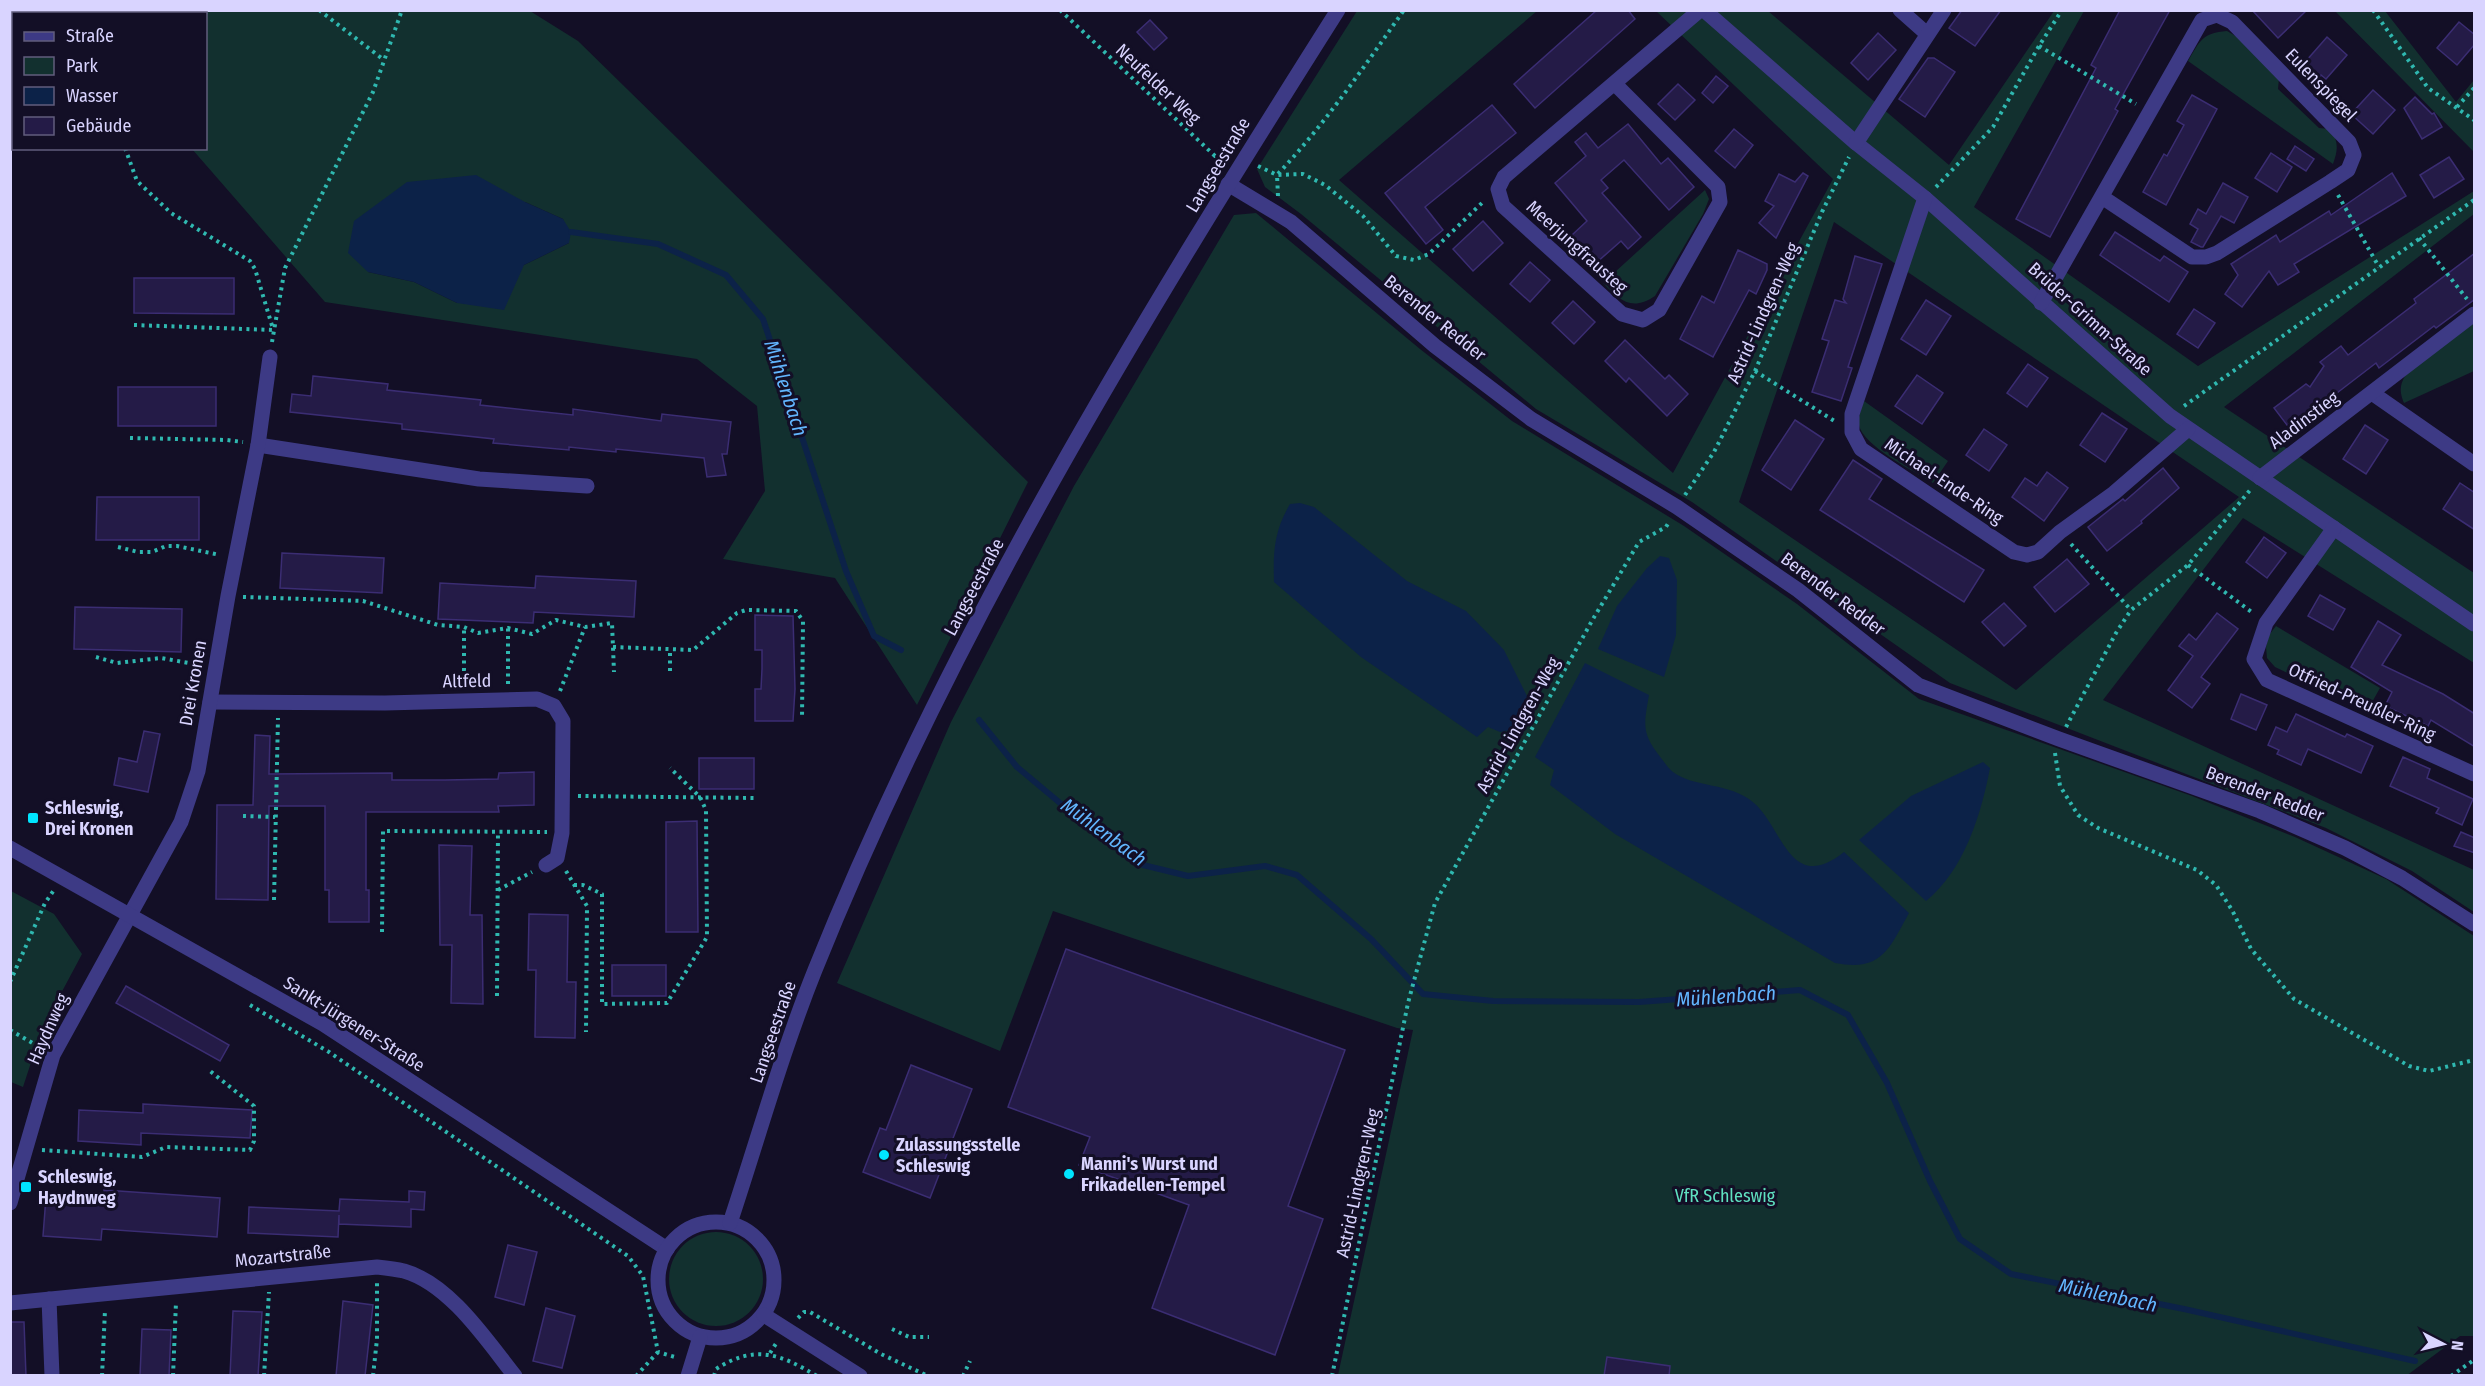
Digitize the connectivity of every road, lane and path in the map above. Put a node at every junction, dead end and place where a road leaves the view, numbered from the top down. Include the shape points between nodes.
1 (319, 10) edge
2 (402, 10) edge
3 (1060, 10) edge
4 (1338, 10) edge
5 (1404, 10) edge
6 (1702, 10) edge
7 (1900, 10) edge
8 (1944, 10) edge
9 (2062, 10) edge
10 (2373, 10) edge
11 (1927, 34) junction
12 (2039, 46) junction
13 (384, 60) junction
14 (1616, 84) junction
15 (2475, 88) edge
16 (2457, 107) junction
17 (2150, 112) junction
18 (2475, 120) edge
19 (1856, 143) junction
20 (127, 150) edge
21 (1244, 159) junction
22 (1277, 175) junction
23 (2330, 182) junction
24 (1228, 184) junction
25 (1497, 189) junction
26 (2102, 197) junction
27 (1926, 198) junction
28 (2475, 200) edge
29 (2419, 238) junction
30 (2379, 267) junction
31 (2041, 303) junction
32 (2471, 307) edge
33 (134, 325) dead end
34 (273, 330) junction
35 (270, 357) dead end
36 (1755, 371) junction
37 (2372, 393) junction
38 (2170, 416) junction
39 (2188, 429) junction
40 (1851, 432) junction
41 (130, 438) dead end
42 (258, 445) junction
43 (2475, 464) edge
44 (2260, 478) junction
45 (587, 486) dead end
46 (1677, 507) junction
47 (2334, 528) junction
48 (2060, 532) junction
49 (118, 547) dead end
50 (235, 559) junction
51 (2188, 565) junction
52 (228, 596) junction
53 (2131, 610) junction
54 (2266, 622) junction
55 (2475, 624) edge
56 (464, 627) junction
57 (585, 627) junction
58 (508, 628) junction
59 (613, 647) junction
60 (670, 649) junction
61 (96, 657) dead end
62 (216, 668) junction
63 (670, 671) dead end
64 (614, 672) dead end
65 (508, 700) junction
66 (463, 701) junction
67 (210, 702) junction
68 (278, 702) junction
69 (554, 706) junction
70 (802, 718) dead end
71 (2059, 740) junction
72 (670, 768) dead end
73 (2475, 774) edge
74 (562, 795) junction
75 (700, 797) junction
76 (754, 798) dead end
77 (243, 816) dead end
78 (276, 817) junction
79 (498, 831) junction
80 (562, 833) junction
81 (10, 848) edge
82 (552, 862) junction
83 (62, 877) junction
84 (574, 885) junction
85 (498, 890) junction
86 (274, 900) dead end
87 (130, 915) junction
88 (2475, 924) edge
89 (382, 932) dead end
90 (10, 982) edge
91 (497, 996) dead end
92 (246, 1003) dead end
93 (10, 1030) edge
94 (586, 1032) dead end
95 (53, 1055) junction
96 (2475, 1060) edge
97 (210, 1071) dead end
98 (26, 1149) junction
99 (10, 1203) edge
100 (730, 1223) junction
101 (667, 1249) junction
102 (376, 1267) junction
103 (270, 1277) junction
104 (176, 1287) junction
105 (105, 1294) junction
106 (49, 1299) junction
107 (10, 1303) edge
108 (764, 1315) junction
109 (892, 1329) dead end
110 (785, 1330) junction
111 (700, 1337) junction
112 (929, 1337) dead end
113 (658, 1352) junction
114 (770, 1353) junction
115 (2475, 1360) edge
116 (970, 1361) dead end
117 (691, 1369) edge
118 (716, 1369) junction
119 (52, 1376) edge
120 (102, 1376) edge
121 (173, 1376) edge
122 (264, 1376) edge
123 (373, 1376) edge
124 (516, 1376) edge
125 (636, 1376) edge
126 (714, 1376) edge
127 (817, 1376) edge
128 (860, 1376) edge
129 (928, 1376) edge
130 (963, 1376) edge
131 (1332, 1376) edge
132 (2451, 1376) edge

1 - 13 path
2 - 13 path
3 - 21 path, Neufelder Weg via 1215,156 1230,153
4 - 21 street, Langseestraße
5 - 22 path via 1344,96
6 - 14 street
6 - 19 street, Brüder-Grimm-Straße
7 - 11 street
8 - 11 street
9 - 12 path
10 - 16 path via 2428,88
11 - 19 street
12 - 17 path
12 - 27 path via 1993,127
13 - 34 path via 373,92 285,268
14 - 25 street via 1504,177
14 - 25 street, Meerjungfrausteg via 1718,187 1720,202 1659,310 1643,320 1622,314 1503,206
15 - 16 path
16 - 18 path
17 - 23 street, Eulenspiegel via 2202,20 2217,15 2232,22 2349,142 2354,155 2348,170
17 - 26 street, Eulenspiegel
19 - 27 street, Brüder-Grimm-Straße
19 - 36 path, Astrid-Lindgren-Weg via 1822,212
20 - 34 path via 137,181 171,213 250,261
21 - 22 path
21 - 24 street, Langseestraße
22 - 25 path via 1303,174 1325,185 1363,216 1396,256 1414,260 1429,254
23 - 26 street, Eulenspiegel via 2206,257 2192,257
23 - 30 path
24 - 46 street, Berender Redder via 1291,222 1435,346 1531,419
24 - 100 street, Langseestraße via 1057,474 923,730 814,973
26 - 31 street, Eulenspiegel
27 - 31 street, Brüder-Grimm-Straße
27 - 40 street via 1852,414
28 - 29 path
29 - 30 path
29 - 32 path
30 - 38 path
31 - 38 street, Brüder-Grimm-Straße
32 - 37 street, Aladinstieg
33 - 34 path
35 - 42 street, Drei Kronen
36 - 40 path
36 - 46 path, Astrid-Lindgren-Weg via 1714,452
37 - 43 street
37 - 44 street, Aladinstieg
38 - 39 street, Brüder-Grimm-Straße
39 - 44 street, Brüder-Grimm-Straße
39 - 48 street, Michael-Ende-Ring via 2114,493
40 - 48 street, Michael-Ende-Ring via 1861,449 2014,552 2038,552
41 - 42 path via 226,440
42 - 45 street via 478,479
42 - 50 street, Drei Kronen
44 - 47 street, Brüder-Grimm-Straße
44 - 51 path
46 - 71 street, Berender Redder via 1798,590 1918,685
46 - 131 path, Astrid-Lindgren-Weg via 1666,527 1639,542 1435,903 1408,1003
47 - 54 street, Otfried-Preußler-Ring
47 - 55 street, Brüder-Grimm-Straße
48 - 53 path
49 - 50 path via 152,552 177,546
50 - 52 street, Drei Kronen
51 - 53 path
51 - 54 path
52 - 56 path via 363,601 438,626
52 - 62 street, Drei Kronen
53 - 71 path
54 - 73 street, Otfried-Preußler-Ring via 2254,659 2267,680
56 - 58 path via 478,633
56 - 66 path
57 - 58 path via 556,620 532,634
57 - 59 path via 612,623
57 - 69 path
58 - 65 path
59 - 60 path
59 - 64 path
60 - 63 path
60 - 70 path via 693,650 736,613 796,611 803,621
61 - 62 path via 117,663 161,658
62 - 67 street, Drei Kronen
65 - 66 street, Altfeld
65 - 69 street, Altfeld via 537,699
66 - 68 street, Altfeld
67 - 68 street, Altfeld
67 - 87 street, Drei Kronen via 198,771 181,822
68 - 78 path
69 - 74 street via 563,722
71 - 88 street, Berender Redder via 2260,811 2345,848
71 - 96 path via 2054,755 2060,786 2078,815 2098,828 2197,870 2216,885 2251,949 2294,999 2409,1066 2429,1071
72 - 75 path
74 - 75 path
74 - 80 street
75 - 76 path
75 - 84 path via 706,810 707,937 667,1003 602,1004 602,894
77 - 78 path
78 - 86 path
79 - 80 path
79 - 85 path
79 - 89 path via 383,831
80 - 82 street
81 - 83 street, Sankt-Jürgener-Straße
82 - 84 path
82 - 85 path
83 - 87 street, Sankt-Jürgener-Straße
83 - 90 path via 45,903
84 - 94 path via 587,906
85 - 91 path
87 - 95 street, Haydnweg
87 - 101 street, Sankt-Jürgener-Straße via 323,1024
92 - 113 path via 329,1052 628,1256 643,1276
93 - 95 path
95 - 98 street, Haydnweg
97 - 98 path via 254,1106 254,1142 250,1150 166,1147 142,1156
98 - 99 street, Haydnweg
100 - 101 street via 693,1226
100 - 108 street via 748,1230 762,1243 771,1260 773,1298
101 - 111 street via 659,1267 662,1302 684,1330
102 - 103 street, Mozartstraße
102 - 123 path
102 - 124 street, Mozartstraße via 406,1272 456,1304
103 - 104 street, Mozartstraße
103 - 122 path
104 - 105 street, Mozartstraße
104 - 121 path
105 - 106 street, Mozartstraße
105 - 120 path
106 - 107 street, Mozartstraße
106 - 119 street
108 - 110 street
108 - 111 street via 735,1336
109 - 112 path via 909,1337
110 - 114 path
110 - 128 street
110 - 129 path via 804,1312 810,1312 881,1354
111 - 117 street
113 - 117 path
113 - 125 path
114 - 118 path via 738,1357
114 - 127 path
115 - 132 path
116 - 130 path
117 - 118 path
118 - 126 path

